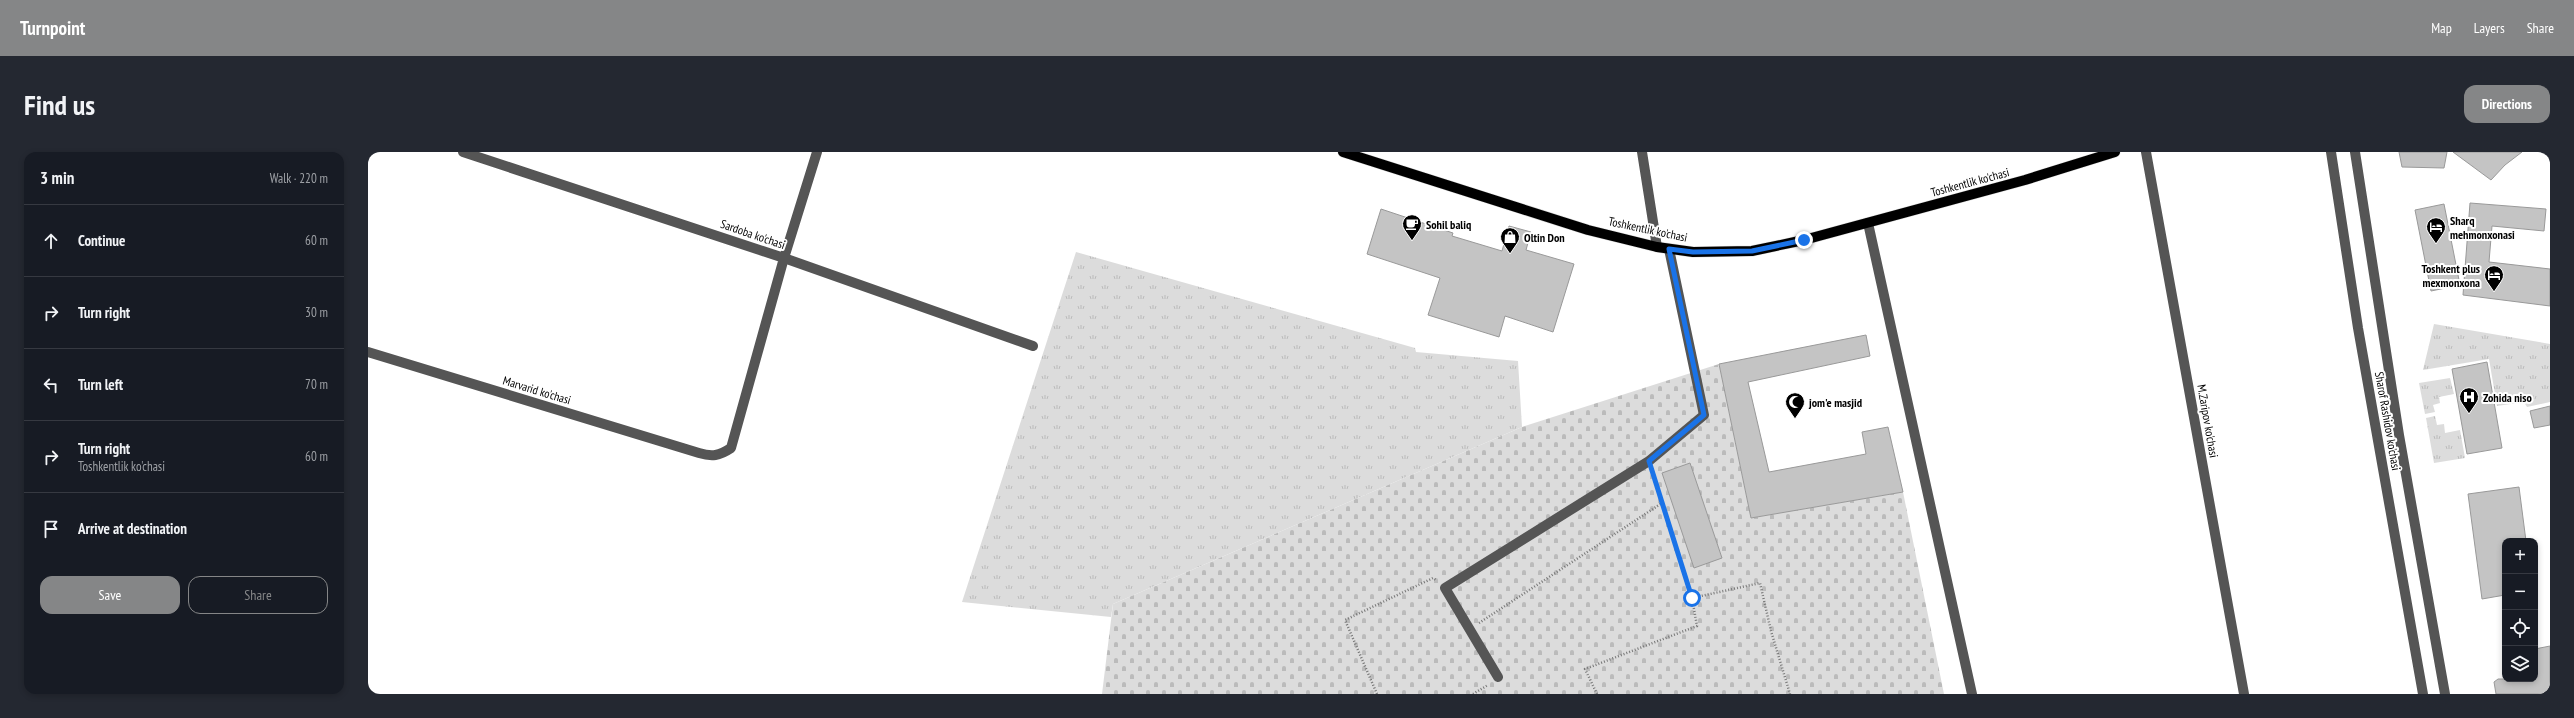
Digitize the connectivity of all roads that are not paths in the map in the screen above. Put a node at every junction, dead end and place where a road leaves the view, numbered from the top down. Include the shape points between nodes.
1 (463, 152) edge
2 (817, 152) edge
3 (1343, 152) edge
4 (1642, 152) edge
5 (2115, 152) edge
6 (2146, 152) edge
7 (2331, 152) edge
8 (2355, 152) edge
9 (1868, 223) junction
10 (1657, 247) junction
11 (1669, 249) junction
12 (784, 258) junction
13 (1032, 346) dead end
14 (368, 352) edge
15 (1498, 677) road end
16 (1972, 694) edge
17 (2244, 694) edge
18 (2423, 694) edge
19 (2445, 694) edge

1 - 12 street, Sardoba ko'chasi
2 - 12 street, Marvarid ko'chasi
3 - 10 main road, Toshkentlik ko'chasi via 1588,230
4 - 10 street
5 - 9 main road, Toshkentlik ko'chasi via 2025,180
6 - 17 street, M.Zaripov ko'chasi
7 - 18 street, Sharof Rashidov ko'chasi via 2359,336
8 - 19 street via 2399,435
9 - 11 main road, Toshkentlik ko'chasi via 1752,251 1693,252
9 - 16 street
10 - 11 main road, Toshkentlik ko'chasi
11 - 15 street via 1704,415 1649,461 1445,588
12 - 13 street, Sardoba ko'chasi
12 - 14 street, Marvarid ko'chasi via 731,448 714,457

